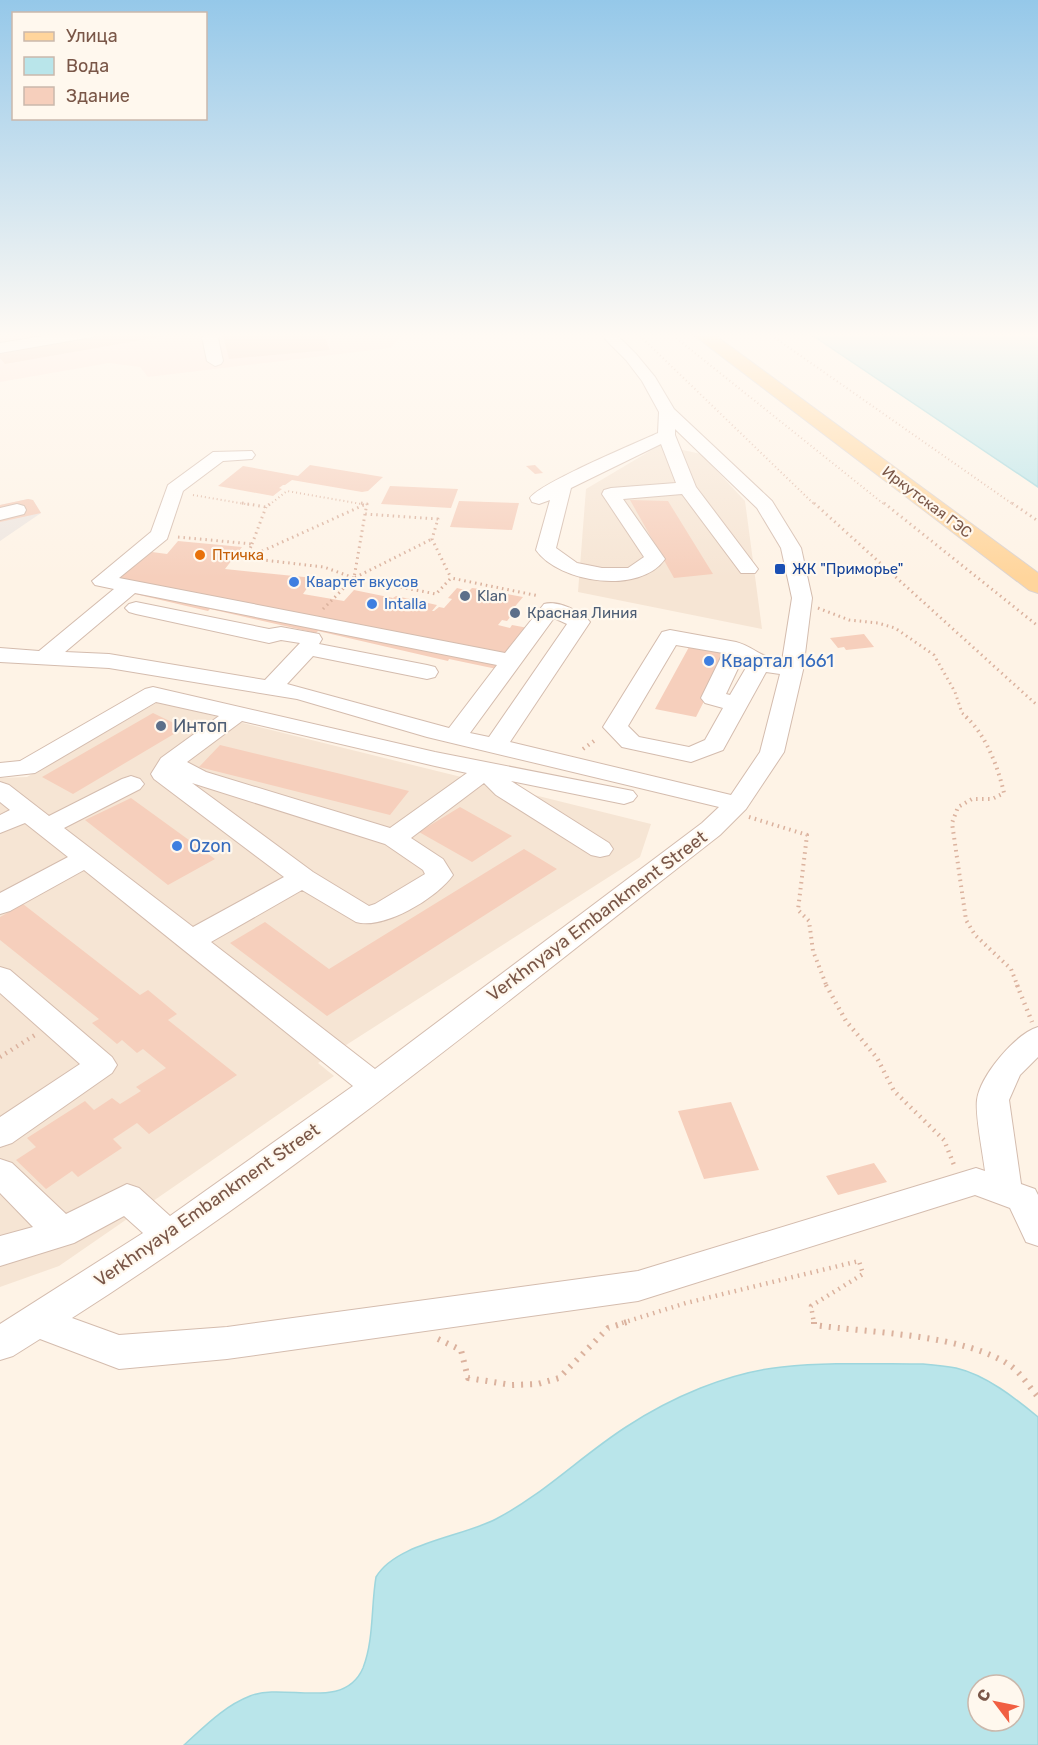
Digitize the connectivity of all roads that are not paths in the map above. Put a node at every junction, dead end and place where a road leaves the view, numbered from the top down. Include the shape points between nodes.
1 (663, 414) edge
2 (809, 414) edge
3 (666, 423) junction
4 (246, 455) dead end
5 (563, 484) junction
6 (687, 488) junction
7 (539, 498) dead end
8 (748, 569) dead end
9 (1038, 585) edge
10 (131, 586) junction
11 (107, 587) dead end
12 (136, 609) dead end
13 (318, 638) junction
14 (736, 649) junction
15 (0, 655) edge
16 (38, 657) junction
17 (511, 661) junction
18 (759, 664) junction
19 (487, 667) dead end
20 (792, 670) junction
21 (427, 672) dead end
22 (270, 688) junction
23 (737, 704) junction
24 (238, 713) junction
25 (445, 735) junction
26 (495, 746) junction
27 (170, 763) junction
28 (0, 770) edge
29 (486, 770) junction
30 (131, 784) dead end
31 (0, 790) edge
32 (624, 796) dead end
33 (734, 808) junction
34 (36, 819) junction
35 (0, 825) edge
36 (394, 838) junction
37 (600, 849) dead end
38 (86, 858) junction
39 (303, 878) junction
40 (0, 905) edge
41 (192, 940) junction
42 (0, 977) edge
43 (1038, 1038) edge
44 (375, 1086) junction
45 (0, 1134) edge
46 (0, 1172) edge
47 (1005, 1192) junction
48 (1038, 1232) edge
49 (63, 1233) junction
50 (168, 1235) junction
51 (0, 1251) edge
52 (36, 1321) junction
53 (0, 1344) edge

1 - 3 street, Verkhnyaya Embankment Street
2 - 9 main road, Иркутская ГЭС
3 - 5 street via 621,459
3 - 6 street
3 - 20 street, Verkhnyaya Embankment Street via 765,505 790,548 802,598
4 - 10 street via 219,456 174,491 160,535 102,581
5 - 6 street via 546,550 572,568 602,574 633,574 655,559 611,494
5 - 7 street
6 - 8 street
10 - 13 street
10 - 16 street
11 - 16 street
12 - 13 street via 269,636 281,633
13 - 17 street
13 - 21 street
13 - 22 street
14 - 18 street
14 - 23 street via 713,698
14 - 23 street via 670,637 615,727 631,742 691,755 714,745
15 - 16 street
16 - 22 street via 109,661
17 - 25 street
17 - 26 street via 551,608 579,622
18 - 20 street
18 - 23 street
19 - 25 street
20 - 33 street, Verkhnyaya Embankment Street via 772,752
22 - 25 street
24 - 27 street
24 - 28 street via 153,694 26,768
24 - 29 street
25 - 26 street
26 - 33 street
27 - 36 street via 197,777
27 - 39 street via 163,774
29 - 32 street
29 - 36 street
29 - 37 street via 505,790
30 - 34 street
31 - 34 street
33 - 44 street, Verkhnyaya Embankment Street
34 - 35 street
34 - 38 street
36 - 39 street via 434,865 439,875 431,884 385,911 366,916
38 - 40 street
38 - 41 street
39 - 41 street
41 - 44 street
42 - 45 street via 102,1065
43 - 47 street via 1007,1069 993,1100
44 - 50 street, Verkhnyaya Embankment Street
46 - 49 street
47 - 48 street via 1023,1199
47 - 52 street via 976,1181 638,1286 227,1343 119,1352
49 - 50 street via 127,1198
49 - 51 street
50 - 52 street, Verkhnyaya Embankment Street
52 - 53 street, Verkhnyaya Embankment Street

